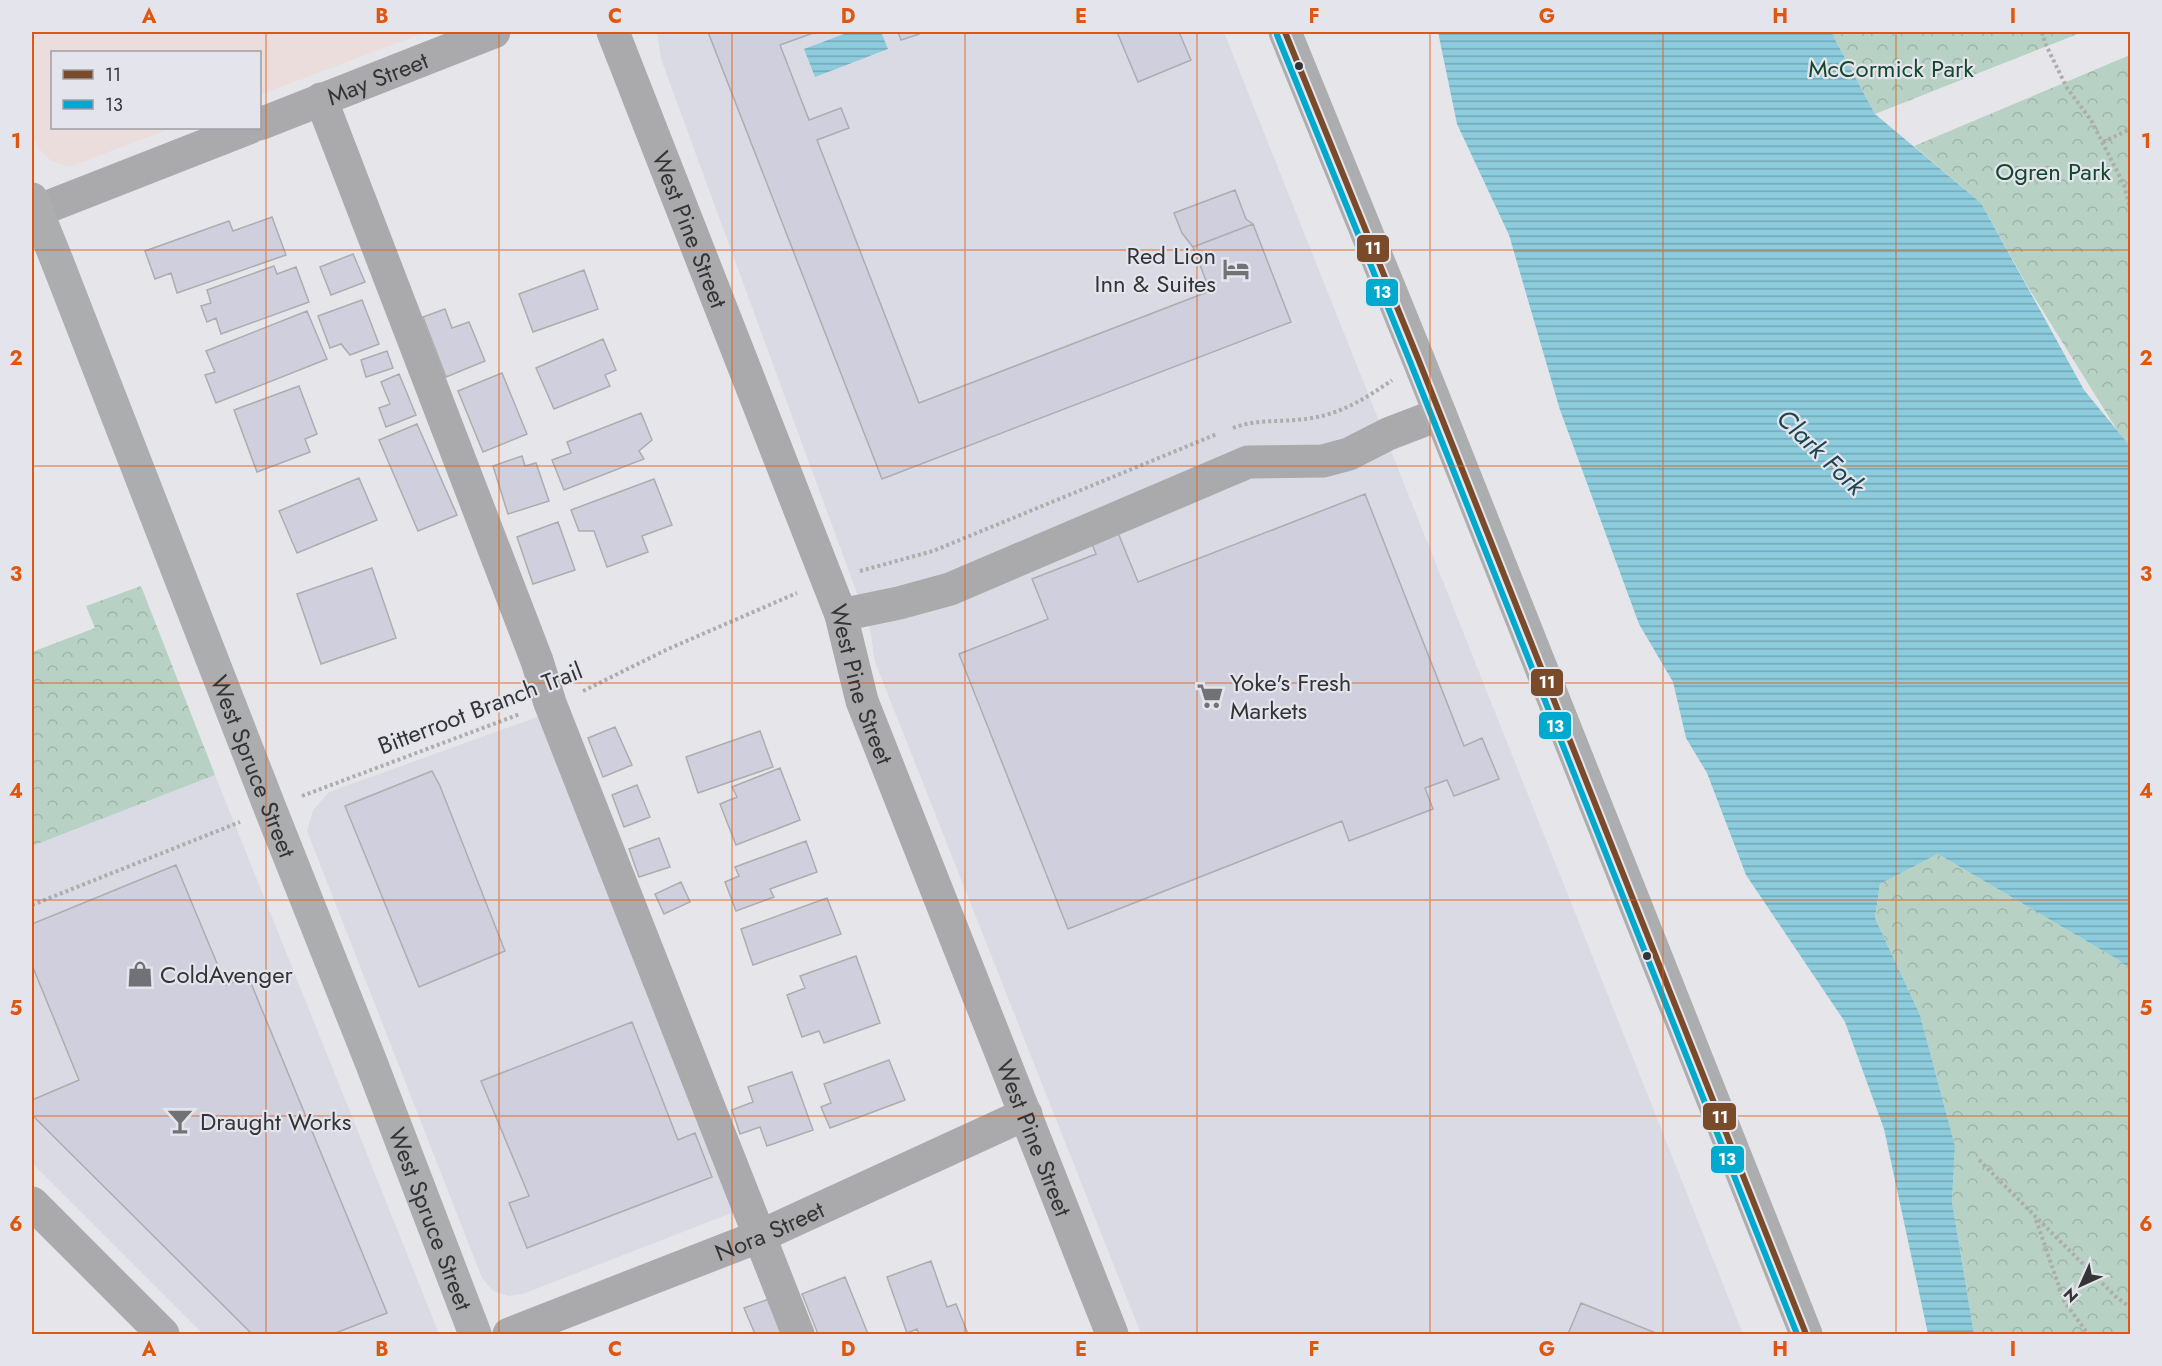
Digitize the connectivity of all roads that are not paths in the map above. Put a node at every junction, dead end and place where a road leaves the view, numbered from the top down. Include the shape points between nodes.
1 (494, 32) edge
2 (613, 32) edge
3 (1285, 32) edge
4 (321, 99) junction
5 (261, 124) edge
6 (246, 129) edge
7 (33, 208) edge
8 (1440, 414) junction
9 (842, 615) junction
10 (1026, 1114) junction
11 (32, 1203) edge
12 (760, 1236) junction
13 (163, 1335) edge
14 (475, 1335) edge
15 (509, 1335) edge
16 (798, 1335) edge
17 (1112, 1335) edge
18 (1806, 1335) edge

1 - 4 street, May Street
2 - 9 street, West Pine Street
3 - 8 main road
4 - 5 street, May Street
4 - 12 street via 550,703
6 - 7 street
7 - 14 main road, West Spruce Street via 70,294
8 - 9 street via 1349,454 1323,461 1248,462 950,589
8 - 18 main road
9 - 10 street, West Pine Street via 862,701
10 - 12 street, Nora Street
10 - 17 street, West Pine Street
11 - 13 street
12 - 15 street, Nora Street
12 - 16 street

